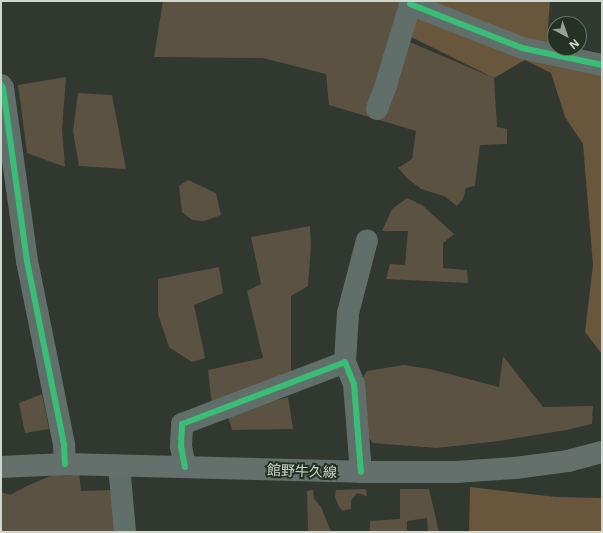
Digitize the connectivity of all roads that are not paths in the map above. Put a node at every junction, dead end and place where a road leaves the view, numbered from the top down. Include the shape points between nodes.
1 (411, 3) edge
2 (602, 65) edge
3 (1, 85) edge
4 (376, 109) dead end
5 (367, 240) dead end
6 (345, 362) junction
7 (602, 452) edge
8 (66, 464) junction
9 (120, 466) junction
10 (1, 467) edge
11 (185, 467) junction
12 (361, 472) junction
13 (125, 532) edge

1 - 2 street via 522,48
1 - 4 street
3 - 8 street via 26,261
5 - 6 street via 348,313
6 - 11 street via 182,424 181,446
6 - 12 street via 354,384
7 - 12 main road, 館野牛久線 via 515,468 456,472
8 - 9 main road, 館野牛久線
8 - 10 main road, 館野牛久線
9 - 11 main road, 館野牛久線
9 - 13 street
11 - 12 main road, 館野牛久線

